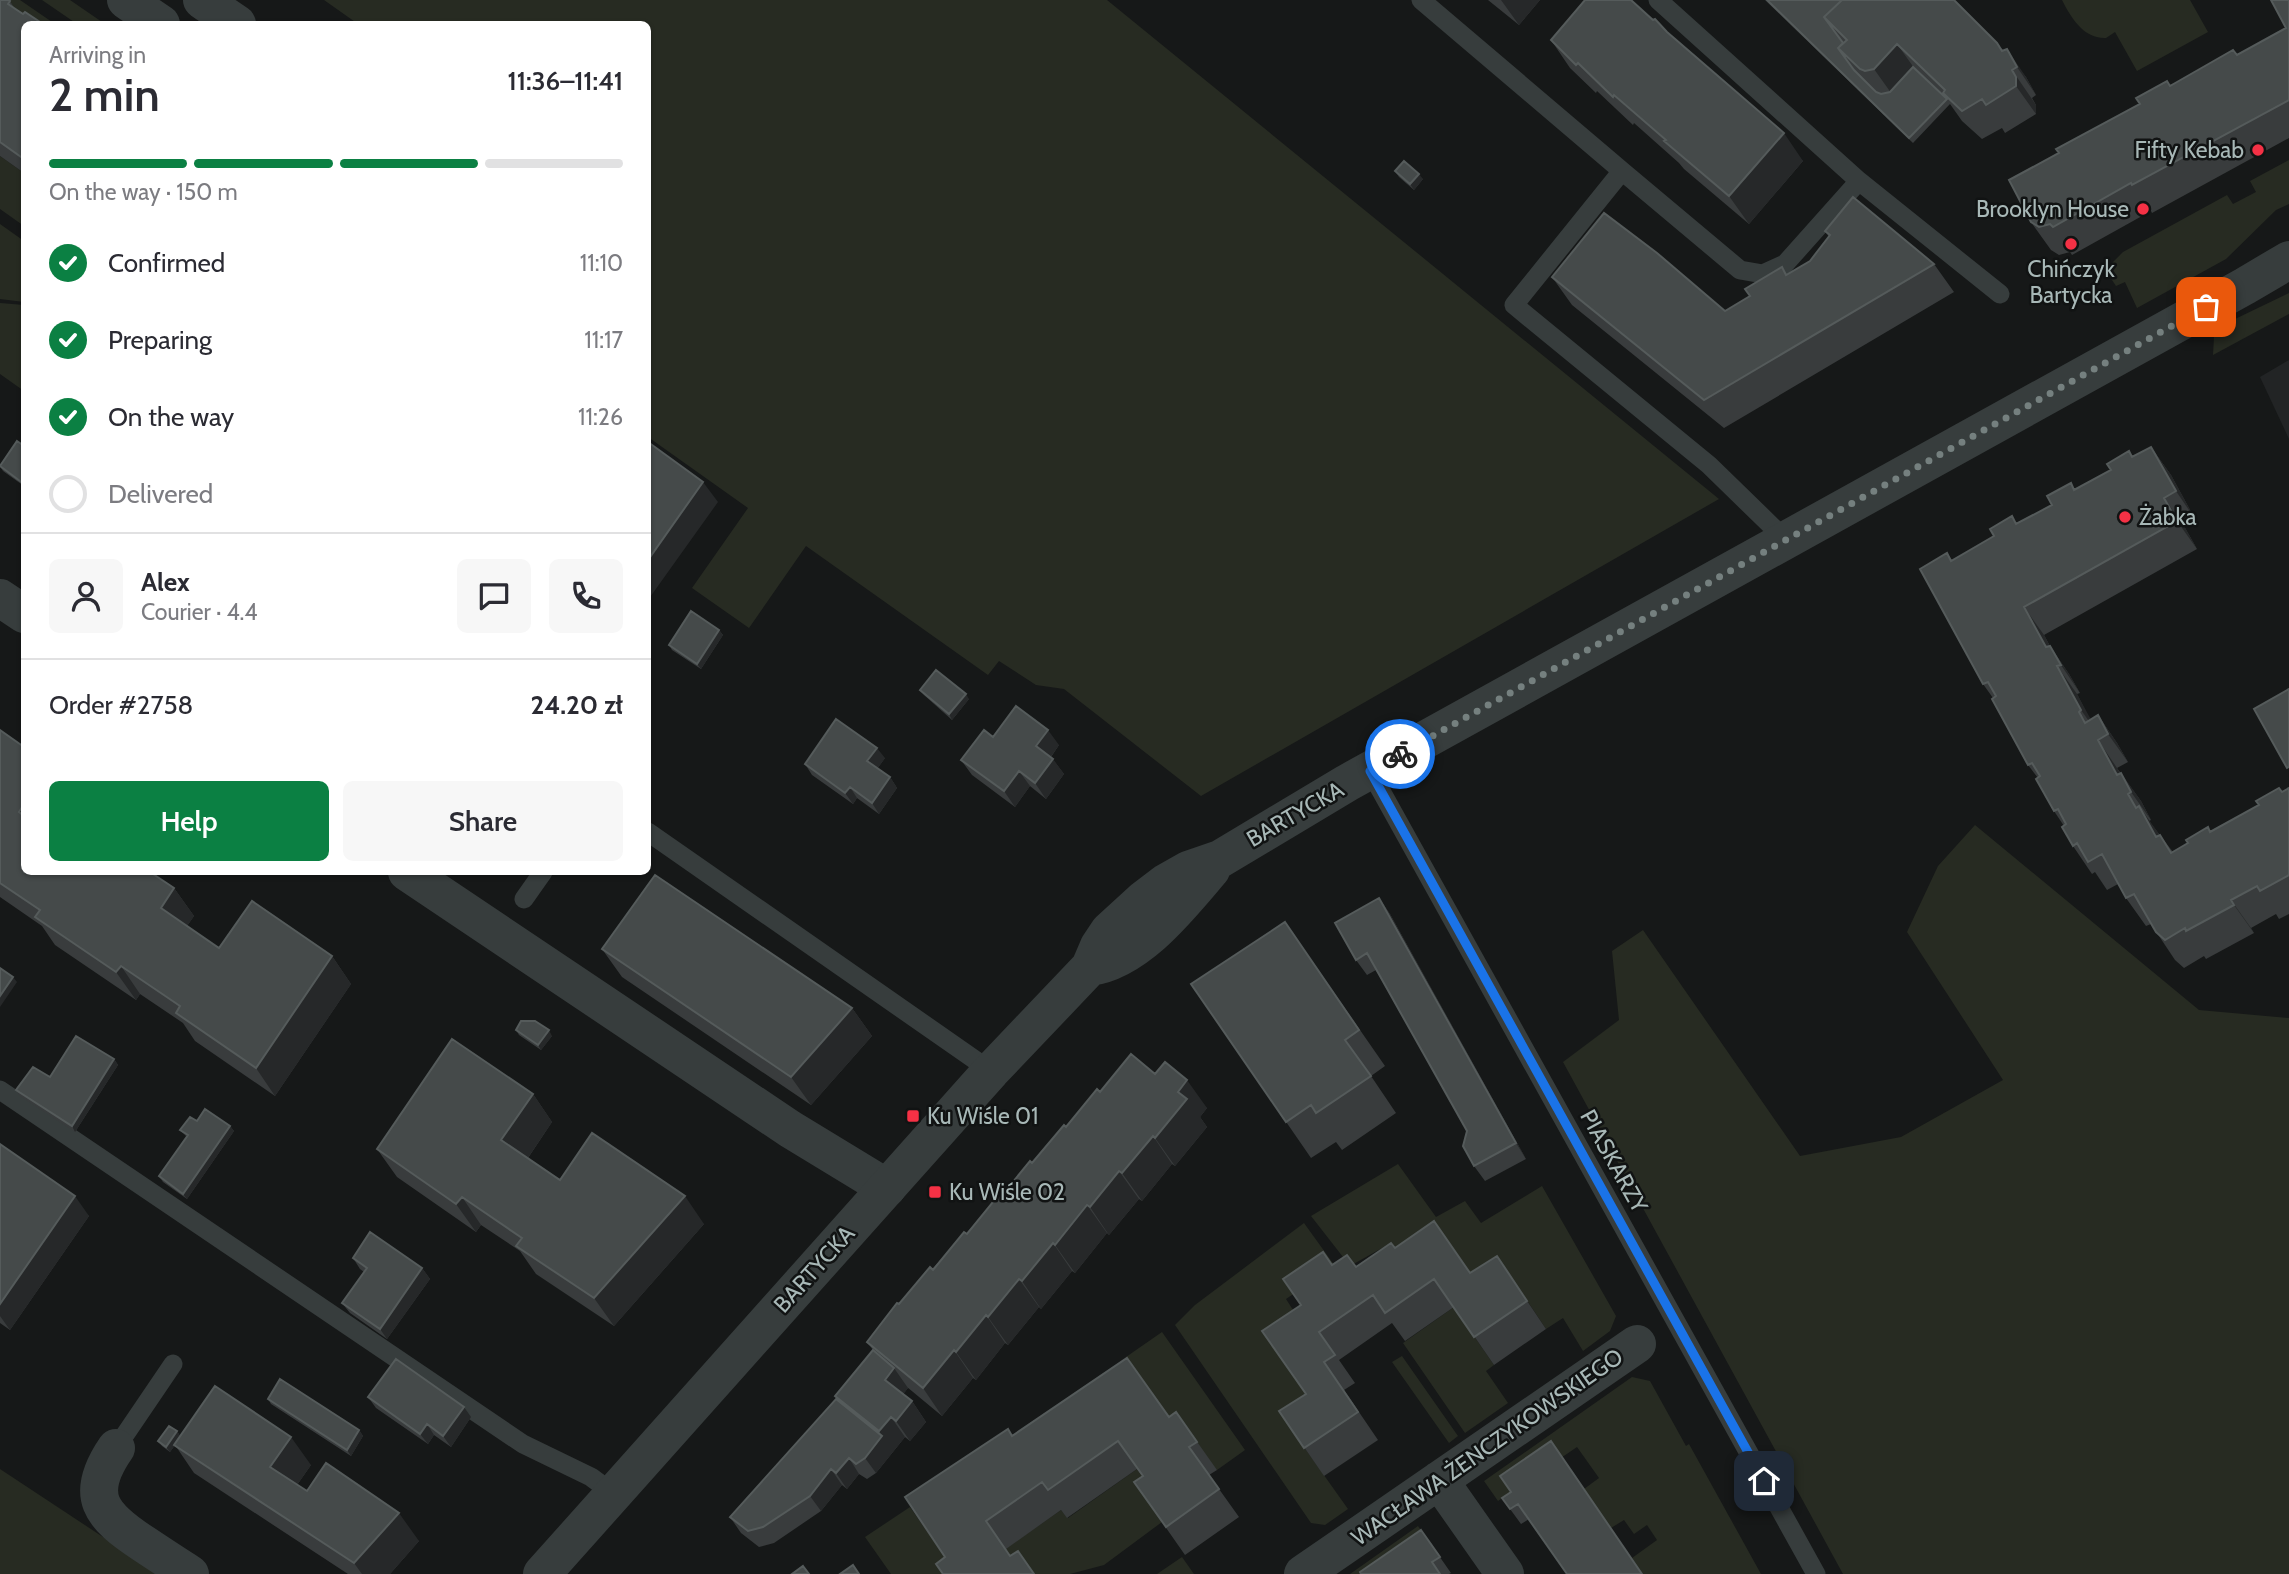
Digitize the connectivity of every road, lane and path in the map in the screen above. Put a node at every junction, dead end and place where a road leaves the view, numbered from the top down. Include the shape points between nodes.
1 (126, 0) edge
2 (202, 0) edge
3 (1421, 0) edge
4 (1658, 0) edge
5 (158, 21) edge
6 (233, 21) edge
7 (1622, 171) junction
8 (1859, 181) junction
9 (2289, 260) edge
10 (2000, 294) dead end
11 (1786, 540) junction
12 (0, 598) edge
13 (21, 612) edge
14 (1370, 771) junction
15 (651, 834) edge
16 (411, 875) edge
17 (541, 875) edge
18 (524, 899) dead end
19 (991, 1071) junction
20 (0, 1090) edge
21 (887, 1188) junction
22 (1637, 1344) dead end
23 (173, 1364) dead end
24 (116, 1448) joint
25 (1439, 1480) junction
26 (614, 1494) junction
27 (190, 1574) edge
28 (542, 1574) edge
29 (1303, 1574) edge
30 (1505, 1574) edge
31 (1816, 1574) edge

1 - 5 street
2 - 6 street
3 - 7 lane
4 - 8 lane
7 - 8 lane via 1740,270 1763,274 1785,264
7 - 11 lane via 1514,305 1709,465
8 - 10 lane
9 - 11 street, BARTYCKA
11 - 14 street, BARTYCKA
12 - 13 street
14 - 19 street, BARTYCKA via 1220,859 1135,947 1113,961 1090,967
14 - 31 lane, PIASKARZY
15 - 19 lane
16 - 21 street via 790,1129
17 - 18 lane
19 - 21 street, BARTYCKA
20 - 26 lane via 523,1444 591,1477
21 - 26 street, BARTYCKA
22 - 25 street, WACŁAWA ŻENCZYKOWSKIEGO
23 - 24 lane
24 - 27 street via 99,1481 105,1512 119,1528
25 - 29 street, WACŁAWA ŻENCZYKOWSKIEGO
25 - 30 street
26 - 28 street, BARTYCKA

